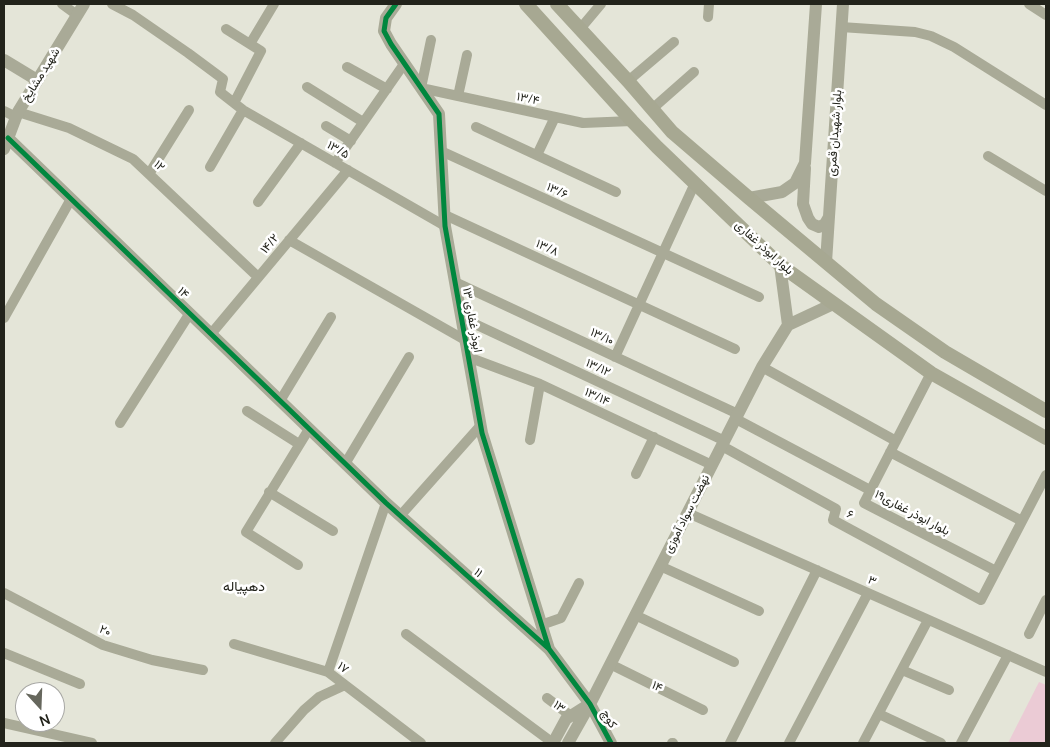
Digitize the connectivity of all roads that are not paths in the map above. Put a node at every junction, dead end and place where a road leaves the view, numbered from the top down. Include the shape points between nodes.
1 (62, 4) edge
2 (112, 4) edge
3 (274, 4) edge
4 (396, 4) edge
5 (526, 4) edge
6 (557, 4) edge
7 (601, 4) edge
8 (709, 4) edge
9 (816, 4) edge
10 (843, 4) edge
11 (1029, 4) edge
12 (81, 9) edge
13 (1046, 15) edge
14 (708, 17) dead end
15 (841, 26) junction
16 (580, 28) junction
17 (226, 29) dead end
18 (431, 40) dead end
19 (674, 42) dead end
20 (250, 44) junction
21 (466, 55) dead end
22 (4, 60) edge
23 (404, 64) junction
24 (347, 67) dead end
25 (694, 72) dead end
26 (37, 80) junction
27 (628, 81) junction
28 (307, 88) dead end
29 (421, 88) junction
30 (386, 89) junction
31 (458, 96) junction
32 (234, 103) junction
33 (1046, 105) edge
34 (652, 109) junction
35 (189, 110) dead end
36 (244, 110) junction
37 (4, 112) edge
38 (17, 115) junction
39 (555, 117) junction
40 (632, 121) junction
41 (364, 122) junction
42 (326, 126) dead end
43 (476, 127) dead end
44 (351, 141) junction
45 (301, 143) junction
46 (6, 144) edge
47 (441, 151) junction
48 (537, 155) junction
49 (988, 156) dead end
50 (335, 163) junction
51 (805, 163) junction
52 (210, 167) dead end
53 (348, 170) junction
54 (149, 174) junction
55 (695, 183) junction
56 (1046, 190) edge
57 (616, 192) dead end
58 (749, 198) junction
59 (71, 199) junction
60 (258, 202) dead end
61 (829, 217) junction
62 (445, 220) junction
63 (289, 240) junction
64 (663, 253) junction
65 (826, 262) junction
66 (780, 265) junction
67 (258, 277) junction
68 (455, 282) junction
69 (759, 298) dead end
70 (834, 304) junction
71 (639, 305) junction
72 (190, 314) junction
73 (330, 317) dead end
74 (4, 318) edge
75 (462, 318) junction
76 (788, 325) junction
77 (211, 334) junction
78 (466, 340) junction
79 (734, 349) dead end
80 (409, 357) dead end
81 (468, 357) junction
82 (615, 357) junction
83 (762, 368) junction
84 (931, 373) junction
85 (540, 384) junction
86 (1013, 392) junction
87 (280, 401) junction
88 (1045, 407) edge
89 (247, 411) dead end
90 (1003, 412) junction
91 (737, 417) junction
92 (120, 423) dead end
93 (480, 425) junction
94 (309, 429) junction
95 (654, 437) junction
96 (1046, 438) edge
97 (530, 440) dead end
98 (896, 442) junction
99 (723, 443) junction
100 (299, 444) junction
101 (890, 452) junction
102 (345, 464) junction
103 (712, 465) junction
104 (636, 474) dead end
105 (1046, 475) edge
106 (870, 490) junction
107 (269, 492) junction
108 (386, 503) junction
109 (688, 513) junction
110 (400, 516) junction
111 (1022, 521) junction
112 (333, 531) dead end
113 (298, 564) dead end
114 (660, 566) junction
115 (816, 570) junction
116 (996, 571) junction
117 (579, 584) dead end
118 (4, 593) edge
119 (868, 593) junction
120 (1046, 600) edge
121 (760, 611) dead end
122 (635, 615) junction
123 (928, 620) junction
124 (541, 625) junction
125 (406, 634) dead end
126 (1029, 634) dead end
127 (234, 644) dead end
128 (549, 650) junction
129 (4, 653) edge
130 (1008, 655) junction
131 (734, 662) dead end
132 (610, 664) junction
133 (204, 670) dead end
134 (902, 670) junction
135 (328, 672) junction
136 (1046, 672) edge
137 (80, 684) dead end
138 (345, 685) junction
139 (949, 690) dead end
140 (547, 698) dead end
141 (590, 704) junction
142 (703, 710) dead end
143 (879, 714) junction
144 (571, 716) junction
145 (4, 723) edge
146 (68, 741) edge
147 (92, 743) edge
148 (275, 743) edge
149 (421, 743) edge
150 (553, 743) edge
151 (568, 743) edge
152 (611, 743) edge
153 (730, 743) edge
154 (788, 743) edge
155 (863, 743) edge
156 (941, 743) edge
157 (961, 743) edge

1 - 12 street
2 - 32 street, ۱۳/۵ via 188,52 223,79 220,92
3 - 20 street
4 - 23 street, ۱۳ ابوذر غفاری via 386,18 384,31
5 - 40 main road, بلوار ابوذر غفاری
6 - 16 main road
7 - 16 street
8 - 14 street
9 - 51 street
10 - 15 street, بلوار شهیدان قمری
11 - 13 street
12 - 26 street, شهید مشایخ
15 - 33 street via 931,36
15 - 61 street, بلوار شهیدان قمری
16 - 27 main road
17 - 20 street
18 - 29 street
19 - 27 street
20 - 32 street via 261,51
21 - 31 street
22 - 26 street
23 - 29 street, ۱۳ ابوذر غفاری
23 - 30 street
24 - 30 street
25 - 34 street
26 - 38 street, شهید مشایخ
27 - 34 main road
28 - 41 street
29 - 31 street, ۱۳/۴
29 - 47 street, ۱۳ ابوذر غفاری via 439,114
30 - 41 street
31 - 39 street, ۱۳/۴
32 - 36 street, ۱۳/۵
34 - 58 main road via 672,132
35 - 54 street
36 - 45 street, ۱۳/۵
36 - 52 street
37 - 38 street, ۱۲
38 - 46 street, شهید مشایخ
38 - 54 street, ۱۲ via 69,128 133,159
39 - 40 street, ۱۳/۴ via 583,123
39 - 48 street
40 - 55 main road, بلوار ابوذر غفاری
41 - 44 street
42 - 44 street
43 - 48 street
44 - 50 street
45 - 50 street, ۱۳/۵
45 - 60 street
46 - 59 street, ۱۴
47 - 62 street, ۱۳ ابوذر غفاری
47 - 64 street, ۱۳/۶
48 - 57 street
49 - 56 street
50 - 53 street, ۱۳/۵
51 - 58 street via 795,183 782,192
51 - 61 street via 803,204 808,218 819,227
53 - 62 street, ۱۳/۵
53 - 63 street, ۱۴/۲
54 - 67 street, ۱۲
55 - 64 street
55 - 66 main road, بلوار ابوذر غفاری
58 - 65 main road
59 - 72 street, ۱۴
59 - 74 street
61 - 65 street, بلوار شهیدان قمری
62 - 68 street, ۱۳ ابوذر غفاری
62 - 71 street, ۱۳/۸
63 - 67 street, ۱۴/۲
63 - 78 street
64 - 69 street, ۱۳/۶
64 - 71 street
65 - 86 main road via 876,304 945,352
66 - 70 main road, بلوار ابوذر غفاری
66 - 76 street
67 - 77 street, ۱۴/۲
68 - 75 street, ۱۳ ابوذر غفاری
68 - 82 street, ۱۳/۱۰
70 - 76 street
70 - 84 main road, بلوار ابوذر غفاری
71 - 79 street
71 - 82 street
72 - 77 street, ۱۴
72 - 92 street
73 - 87 street
75 - 78 street, ۱۳ ابوذر غفاری
75 - 99 street, ۱۳/۱۲
76 - 83 street, نهضت سواد آموزی
77 - 87 street, ۱۴
78 - 81 street, ۱۳ ابوذر غفاری
80 - 102 street
81 - 85 street, ۱۳/۱۴
81 - 93 street, ۱۳ ابوذر غفاری
82 - 91 street, ۱۳/۱۰
83 - 91 street, نهضت سواد آموزی
83 - 98 street
84 - 90 main road, بلوار ابوذر غفاری
84 - 98 street, بلوار ابوذر غفاری۱۹
85 - 95 street, ۱۳/۱۴
85 - 97 street
86 - 88 main road
86 - 90 main road
87 - 94 street, ۱۴
89 - 100 street
90 - 96 main road, بلوار ابوذر غفاری
91 - 99 street, نهضت سواد آموزی
91 - 106 street, ۱۳/۱۰
93 - 110 street
93 - 124 street, ۱۳ ابوذر غفاری
94 - 100 street
94 - 102 street, ۱۴
95 - 103 street, ۱۳/۱۴
95 - 104 street
98 - 101 street, بلوار ابوذر غفاری۱۹
99 - 103 street, نهضت سواد آموزی
99 - 116 street, ۶ via 836,509 833,520 981,600
100 - 107 street
101 - 106 street, بلوار ابوذر غفاری۱۹
101 - 111 street
102 - 108 street, ۱۱
103 - 109 street, نهضت سواد آموزی
105 - 111 street
106 - 116 street, بلوار ابوذر غفاری۱۹ via 864,503
107 - 112 street
107 - 113 street via 246,532
108 - 110 street, ۱۱
108 - 135 street
109 - 114 street, نهضت سواد آموزی
109 - 115 street, ۳
110 - 128 street, ۱۱
111 - 116 street
114 - 121 street
114 - 122 street, نهضت سواد آموزی
115 - 119 street, ۳
115 - 153 street
117 - 124 street via 561,618
118 - 133 street, ۲۰ via 103,645 152,660
119 - 123 street, ۳
119 - 154 street
120 - 126 street
122 - 131 street
122 - 132 street, نهضت سواد آموزی
123 - 130 street, ۳
123 - 134 street
124 - 128 street, ۱۳ ابوذر غفاری
125 - 150 street
127 - 135 street, ۱۷
128 - 141 street, ۱۱
129 - 137 street
130 - 136 street, ۳
130 - 157 street
132 - 141 street, نهضت سواد آموزی
132 - 142 street, ۱۴
134 - 139 street
134 - 143 street
135 - 138 street, ۱۷
138 - 148 street via 319,696
138 - 149 street, ۱۷
140 - 144 street, ۱۳
141 - 144 street
141 - 151 street, نهضت سواد آموزی
141 - 152 street, کوچ
143 - 155 street
143 - 156 street
144 - 150 street
145 - 146 street
146 - 147 street

